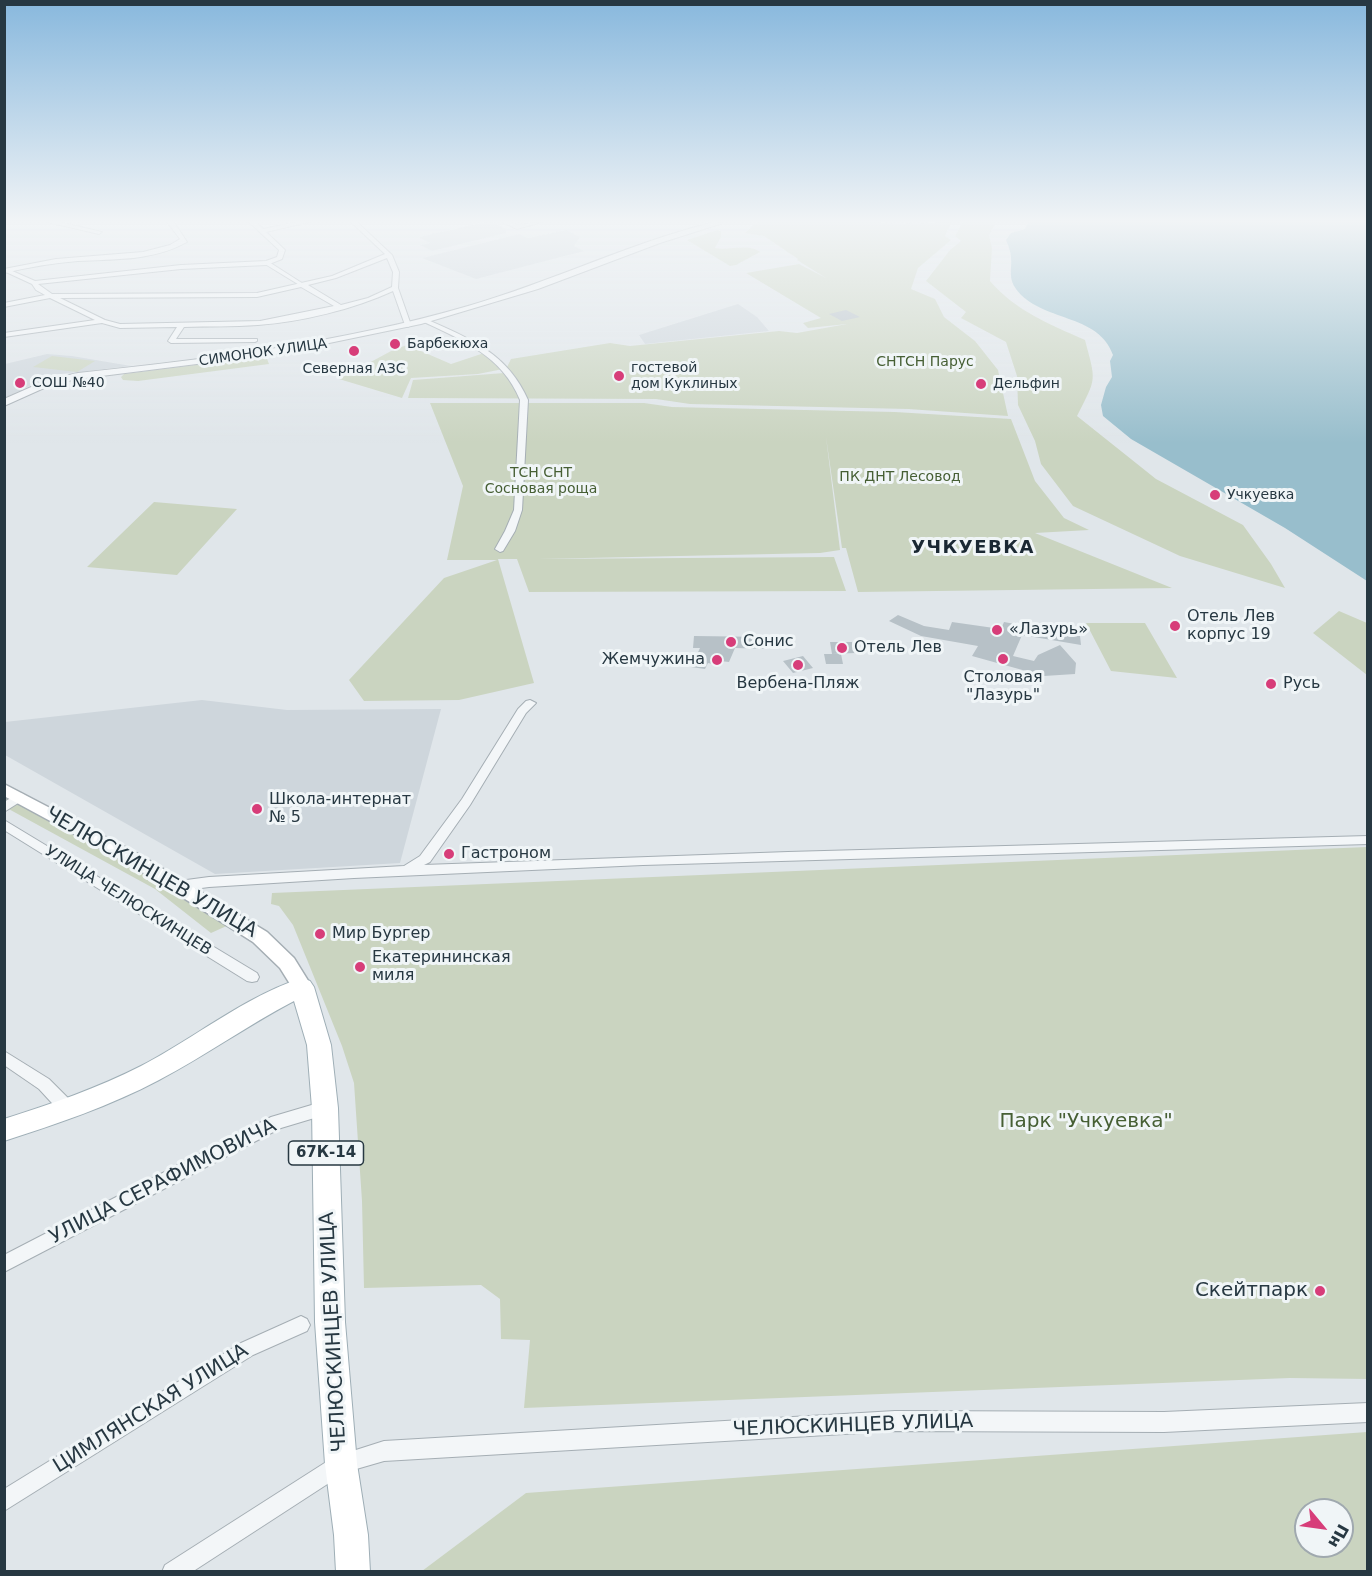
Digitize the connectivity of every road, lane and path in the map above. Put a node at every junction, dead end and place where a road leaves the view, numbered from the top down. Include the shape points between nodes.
1 (51, 296) junction
2 (144, 296) edge
3 (321, 296) edge
4 (378, 296) edge
5 (397, 296) edge
6 (509, 296) edge
7 (4, 305) edge
8 (340, 307) junction
9 (103, 321) junction
10 (426, 321) junction
11 (182, 324) junction
12 (257, 324) junction
13 (408, 325) junction
14 (4, 335) edge
15 (255, 340) junction
16 (265, 354) junction
17 (4, 404) edge
18 (500, 549) dead end
19 (530, 703) dead end
20 (9, 798) edge
21 (4, 824) edge
22 (1368, 840) edge
23 (408, 868) junction
24 (178, 886) junction
25 (252, 977) dead end
26 (302, 987) junction
27 (4, 1057) edge
28 (325, 1108) junction
29 (68, 1109) junction
30 (4, 1130) edge
31 (4, 1264) edge
32 (302, 1325) dead end
33 (1368, 1412) edge
34 (341, 1464) junction
35 (4, 1501) edge
36 (172, 1572) edge
37 (353, 1572) edge

1 - 2 street
1 - 7 street
1 - 9 street
3 - 8 street
4 - 8 street
5 - 13 street
6 - 10 street, СИМОНОК УЛИЦА
8 - 12 street
9 - 11 street via 120,326
9 - 14 street
10 - 13 street, СИМОНОК УЛИЦА
10 - 18 street via 498,359 519,384 524,400 518,510
11 - 12 street
11 - 15 street via 171,341
12 - 15 street via 252,338
13 - 16 street, СИМОНОК УЛИЦА
15 - 16 street
16 - 17 street, СИМОНОК УЛИЦА via 78,376 50,382
19 - 23 street via 425,859
20 - 24 main road, ЧЕЛЮСКИНЦЕВ УЛИЦА / 67К-14 via 134,859
21 - 25 street, УЛИЦА ЧЕЛЮСКИНЦЕВ
22 - 23 street via 818,853
23 - 24 street
24 - 26 main road, ЧЕЛЮСКИНЦЕВ УЛИЦА / 67К-14 via 260,937 287,963
26 - 28 main road, ЧЕЛЮСКИНЦЕВ УЛИЦА / 67К-14 via 319,1045
26 - 29 main road via 246,1015 150,1073
27 - 29 street via 44,1084
28 - 31 street, УЛИЦА СЕРАФИМОВИЧА via 277,1122
28 - 34 main road, ЧЕЛЮСКИНЦЕВ УЛИЦА / 67К-14 via 330,1322
29 - 30 main road
32 - 35 street, ЦИМЛЯНСКАЯ УЛИЦА via 247,1349
33 - 34 street, ЧЕЛЮСКИНЦЕВ УЛИЦА via 1164,1422 895,1421 429,1447 384,1452
34 - 36 street
34 - 37 main road, ЧЕЛЮСКИНЦЕВ УЛИЦА / 67К-14

